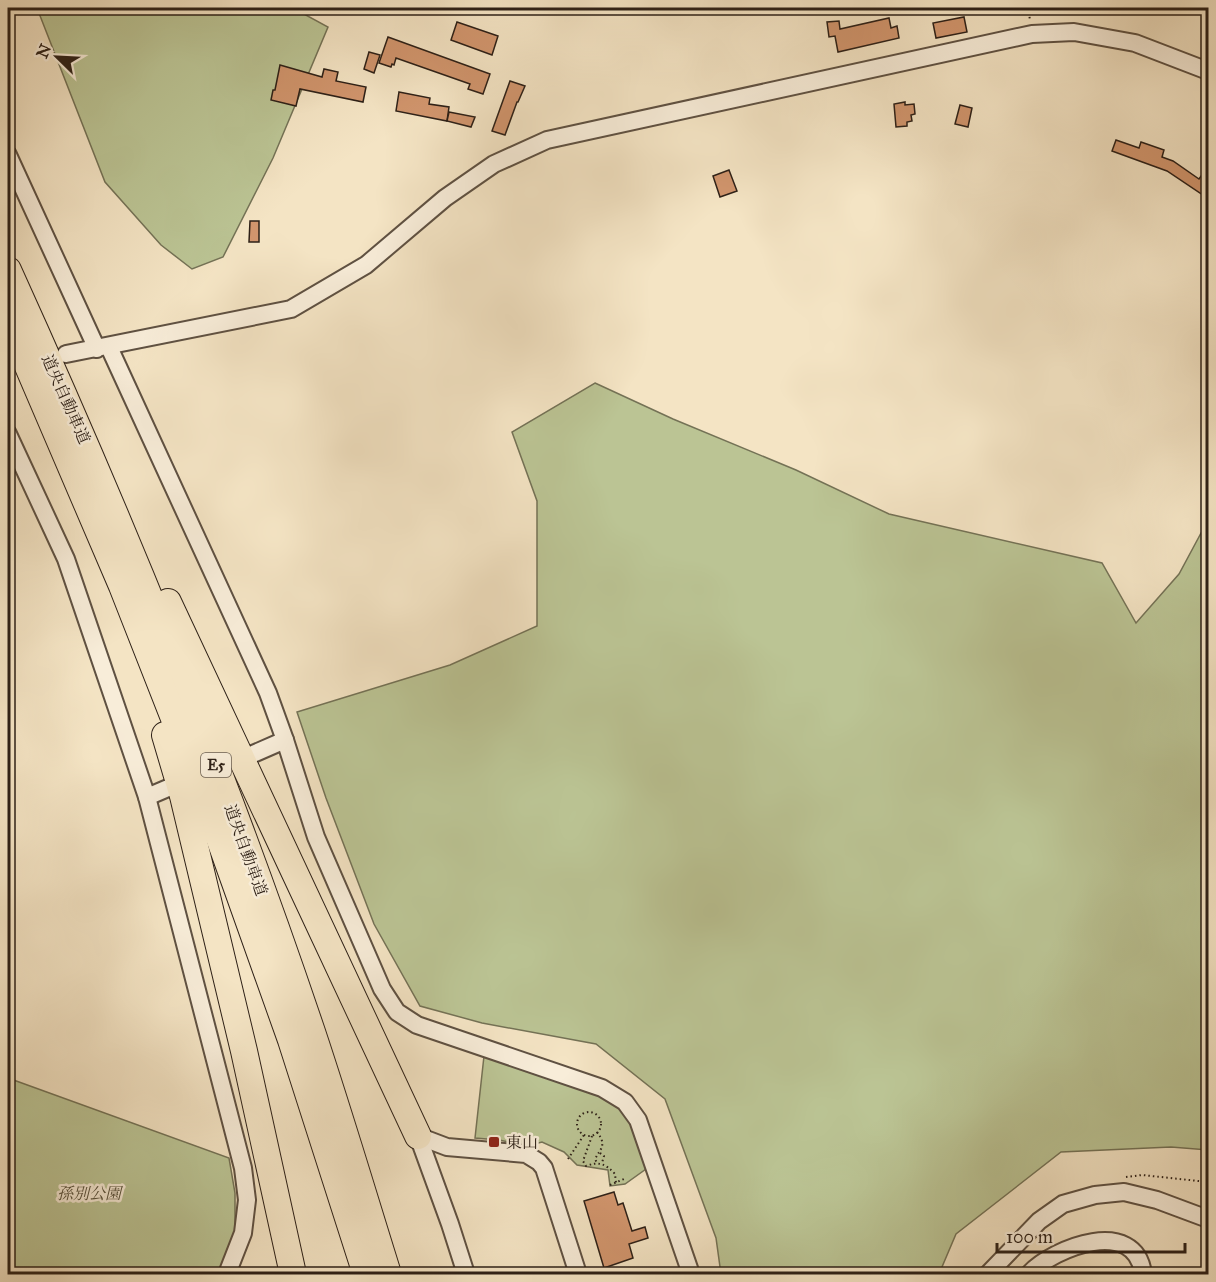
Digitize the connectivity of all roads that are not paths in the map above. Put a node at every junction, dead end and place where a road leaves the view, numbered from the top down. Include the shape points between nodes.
1 (1209, 71) edge
2 (8, 155) edge
3 (8, 270) edge
4 (8, 320) edge
5 (103, 348) junction
6 (66, 354) dead end
7 (68, 403) junction
8 (8, 434) edge
9 (122, 586) junction
10 (285, 740) junction
11 (253, 754) dead end
12 (168, 788) dead end
13 (147, 797) junction
14 (418, 1136) junction
15 (1209, 1219) edge
16 (227, 1275) edge
17 (293, 1275) edge
18 (366, 1275) edge
19 (388, 1275) edge
20 (466, 1275) edge
21 (578, 1275) edge
22 (691, 1275) edge
23 (988, 1275) edge
24 (1029, 1275) edge
25 (1143, 1275) edge

1 - 5 street via 1135,43 1074,32 1032,34 547,140 494,164 445,198 366,265 291,309
2 - 5 street
3 - 7 highway, 道央自動車道 / E5
4 - 9 highway, 道央自動車道 / E5
5 - 6 street
5 - 10 street via 268,693
7 - 14 highway via 146,555
7 - 19 highway, 道央自動車道 / E5 via 220,777 312,1032
8 - 13 street via 66,559
9 - 17 highway via 183,796
9 - 18 highway, 道央自動車道 / E5 via 201,787 287,1029
10 - 11 street
10 - 22 street via 316,837 382,989 397,1012 424,1028 567,1075 625,1102 638,1120
12 - 13 street
13 - 16 street via 243,1168 247,1200 243,1233
14 - 20 street
14 - 21 street via 447,1147 526,1154 539,1162
15 - 23 street via 1124,1192 1063,1204 1039,1221
24 - 25 street via 1056,1255 1109,1240 1135,1252

